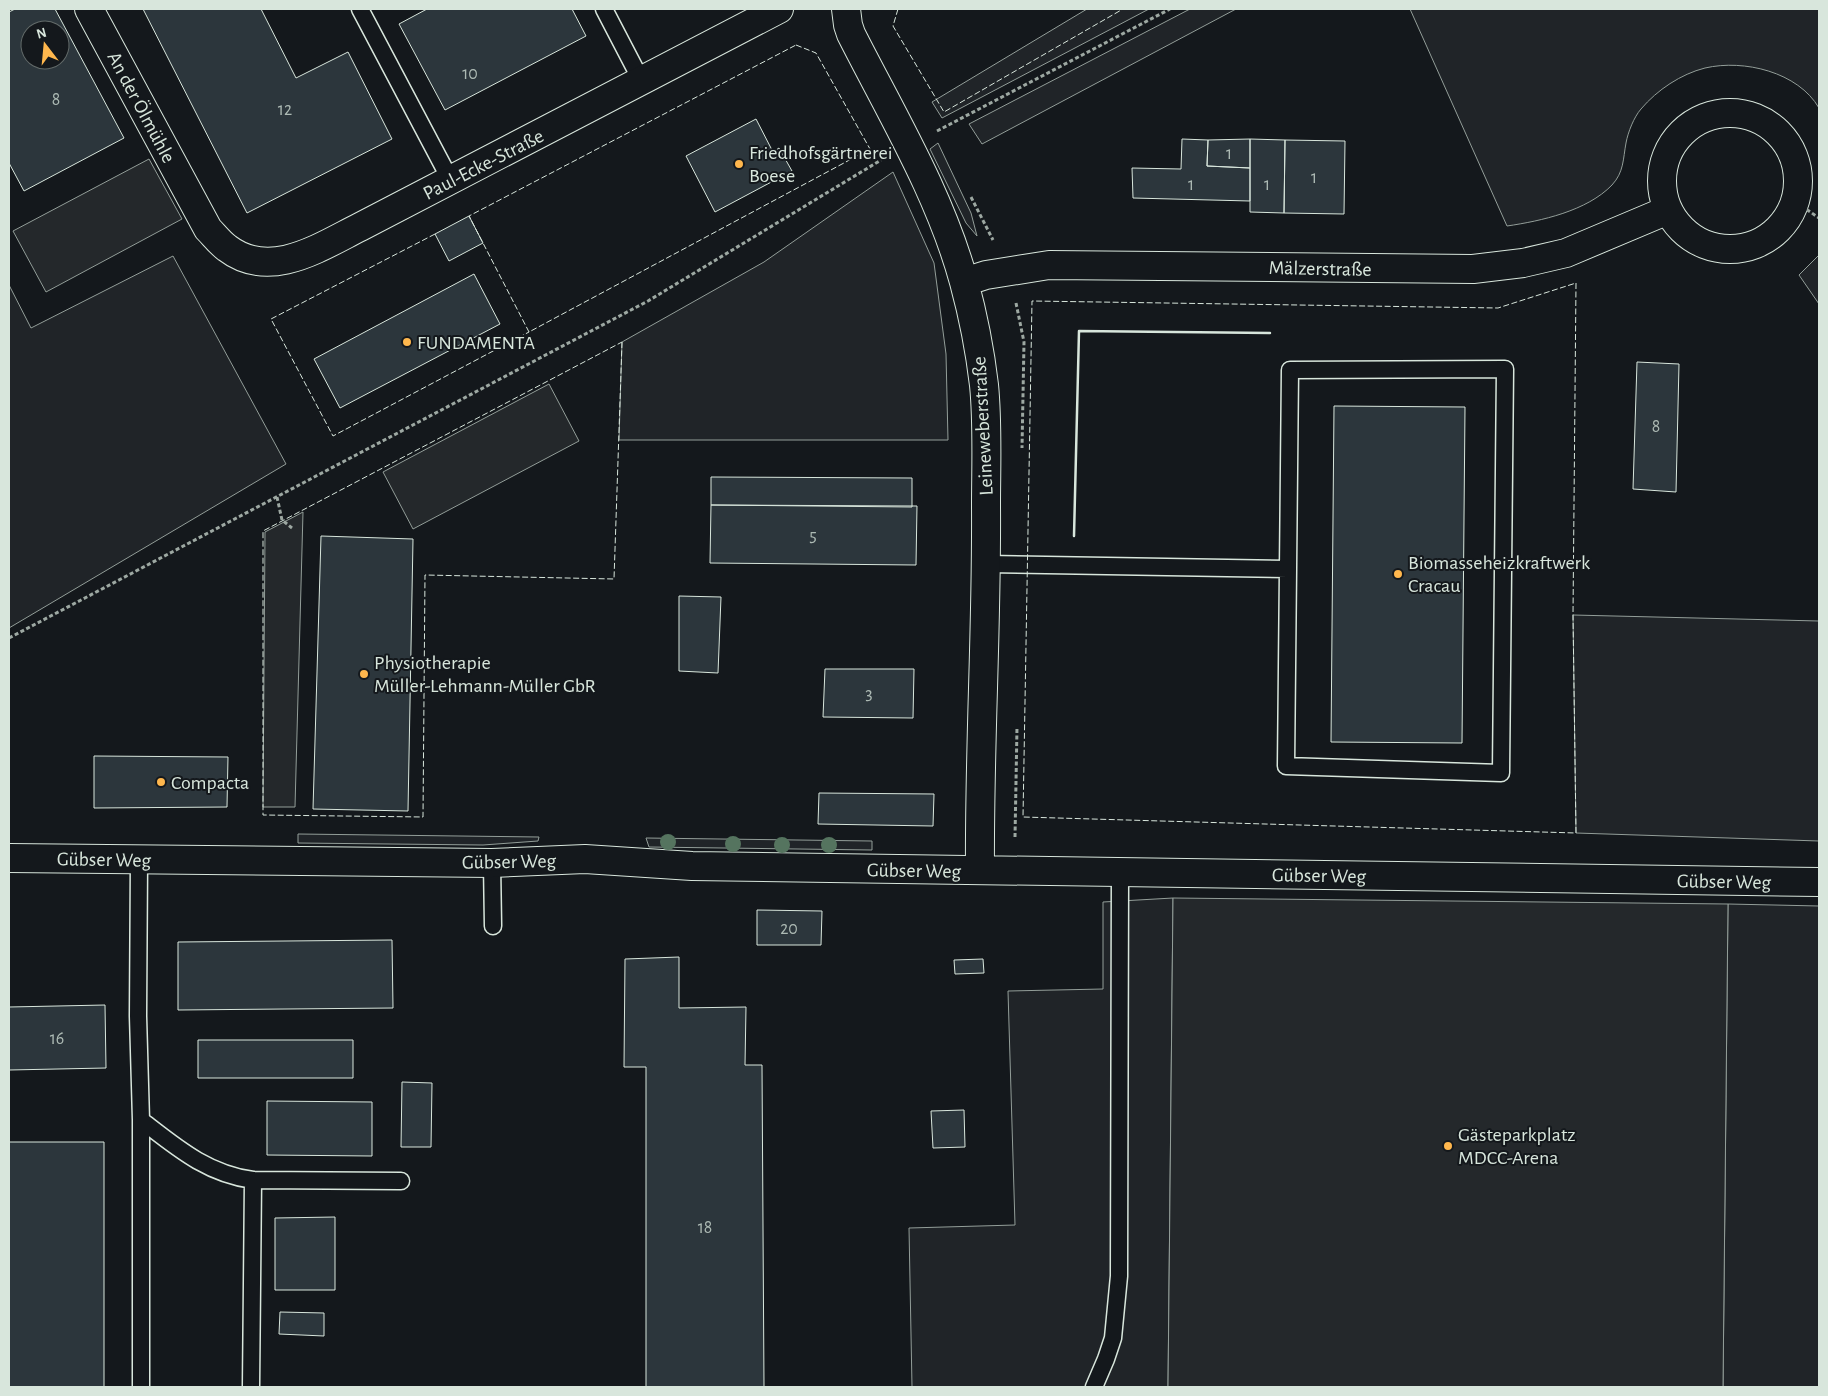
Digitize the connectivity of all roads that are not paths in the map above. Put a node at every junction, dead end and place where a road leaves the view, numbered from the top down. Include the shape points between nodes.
1 (89, 9) edge
2 (360, 9) edge
3 (604, 9) edge
4 (779, 9) edge
5 (846, 9) edge
6 (642, 82) junction
7 (451, 181) junction
8 (195, 206) joint
9 (1668, 210) junction
10 (964, 282) junction
11 (987, 564) junction
12 (1288, 569) junction
13 (9, 858) edge
14 (139, 860) junction
15 (492, 863) junction
16 (980, 870) junction
17 (1120, 872) junction
18 (1819, 882) edge
19 (493, 926) dead end
20 (141, 1120) junction
21 (253, 1180) junction
22 (401, 1181) dead end
23 (141, 1387) edge
24 (251, 1387) edge
25 (1094, 1387) edge

1 - 8 street, An der Ölmühle
2 - 7 lane
3 - 6 lane
4 - 6 street, Paul-Ecke-Straße
5 - 10 street, Leineweberstraße via 851,34 929,188
6 - 7 street, Paul-Ecke-Straße
7 - 8 street, Paul-Ecke-Straße via 298,257 275,262 254,261 227,248 208,228
9 - 9 street via 1662,184 1669,150 1697,121 1716,114 1737,113 1757,118 1774,128 1788,144 1796,162 1799,183 1796,202 1786,221 1772,236 1734,250 1714,248 1695,240 1679,227
9 - 10 street, Mälzerstraße via 1566,253 1473,270 1049,265 986,275
10 - 11 street, Leineweberstraße via 984,386
11 - 12 lane
11 - 16 street, Leineweberstraße
12 - 12 lane via 1290,370 1505,369 1501,773 1286,766
13 - 14 street, Gübser Weg
14 - 15 street, Gübser Weg
14 - 20 lane
15 - 16 street, Gübser Weg via 585,860 692,866
15 - 19 lane
16 - 17 street, Gübser Weg
17 - 18 street, Gübser Weg
17 - 25 lane via 1119,1276 1113,1338
20 - 21 lane via 192,1160 235,1178
20 - 23 lane
21 - 22 lane
21 - 24 lane

